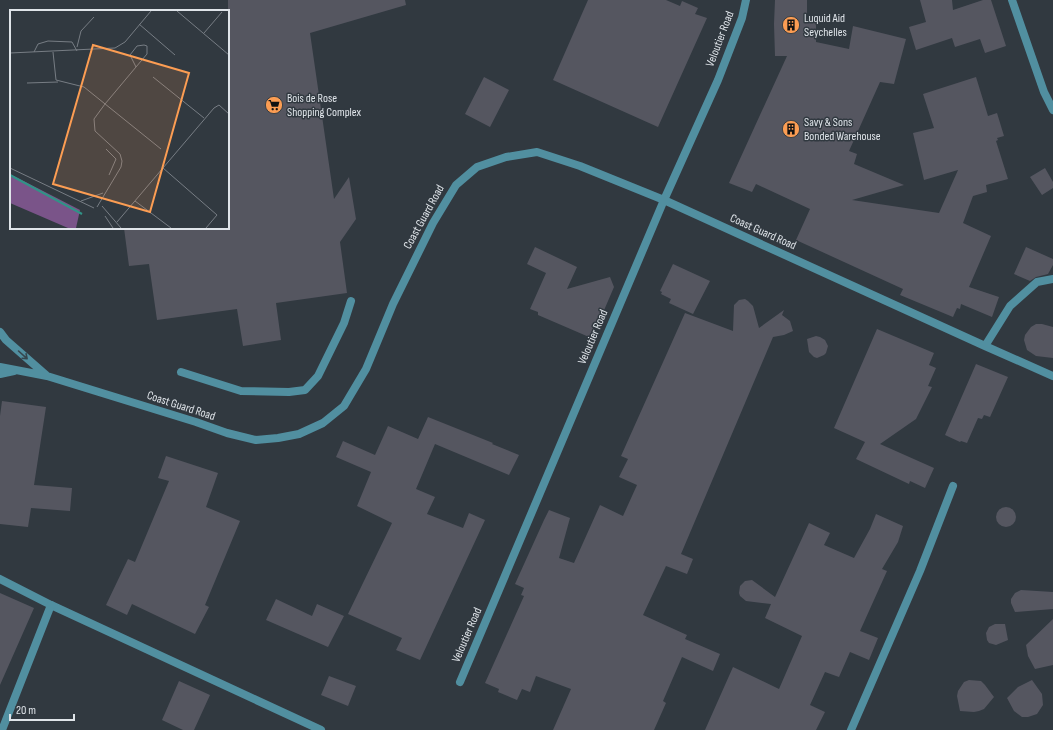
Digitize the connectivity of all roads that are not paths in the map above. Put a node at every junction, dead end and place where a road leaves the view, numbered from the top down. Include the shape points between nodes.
1 (746, 0) edge
2 (1012, 0) edge
3 (1053, 110) edge
4 (664, 200) junction
5 (1053, 279) edge
6 (351, 301) dead end
7 (0, 332) edge
8 (985, 346) junction
9 (0, 367) edge
10 (19, 370) junction
11 (181, 372) dead end
12 (0, 374) edge
13 (47, 376) junction
14 (1053, 376) edge
15 (953, 486) dead end
16 (0, 579) edge
17 (51, 605) junction
18 (460, 682) dead end
19 (2, 730) edge
20 (321, 730) edge
21 (851, 730) edge

1 - 4 street, Veloutier Road via 742,18 718,80
2 - 3 street via 1044,92
4 - 8 street, Coast Guard Road
4 - 13 street, Coast Guard Road via 580,166 537,152 506,157 477,167 456,185 433,223 393,304 366,369 344,406 323,424 299,434 256,440 226,433
4 - 18 street, Veloutier Road
5 - 8 street via 1037,282 1010,306
6 - 11 street via 344,323 318,376 304,390 241,391
7 -> 13 street
8 - 14 street, Coast Guard Road
9 - 10 street, Coast Guard Road
10 - 12 street, Coast Guard Road
10 - 13 street, Coast Guard Road
15 - 21 street via 920,571
16 - 17 street
17 - 19 street
17 - 20 street

